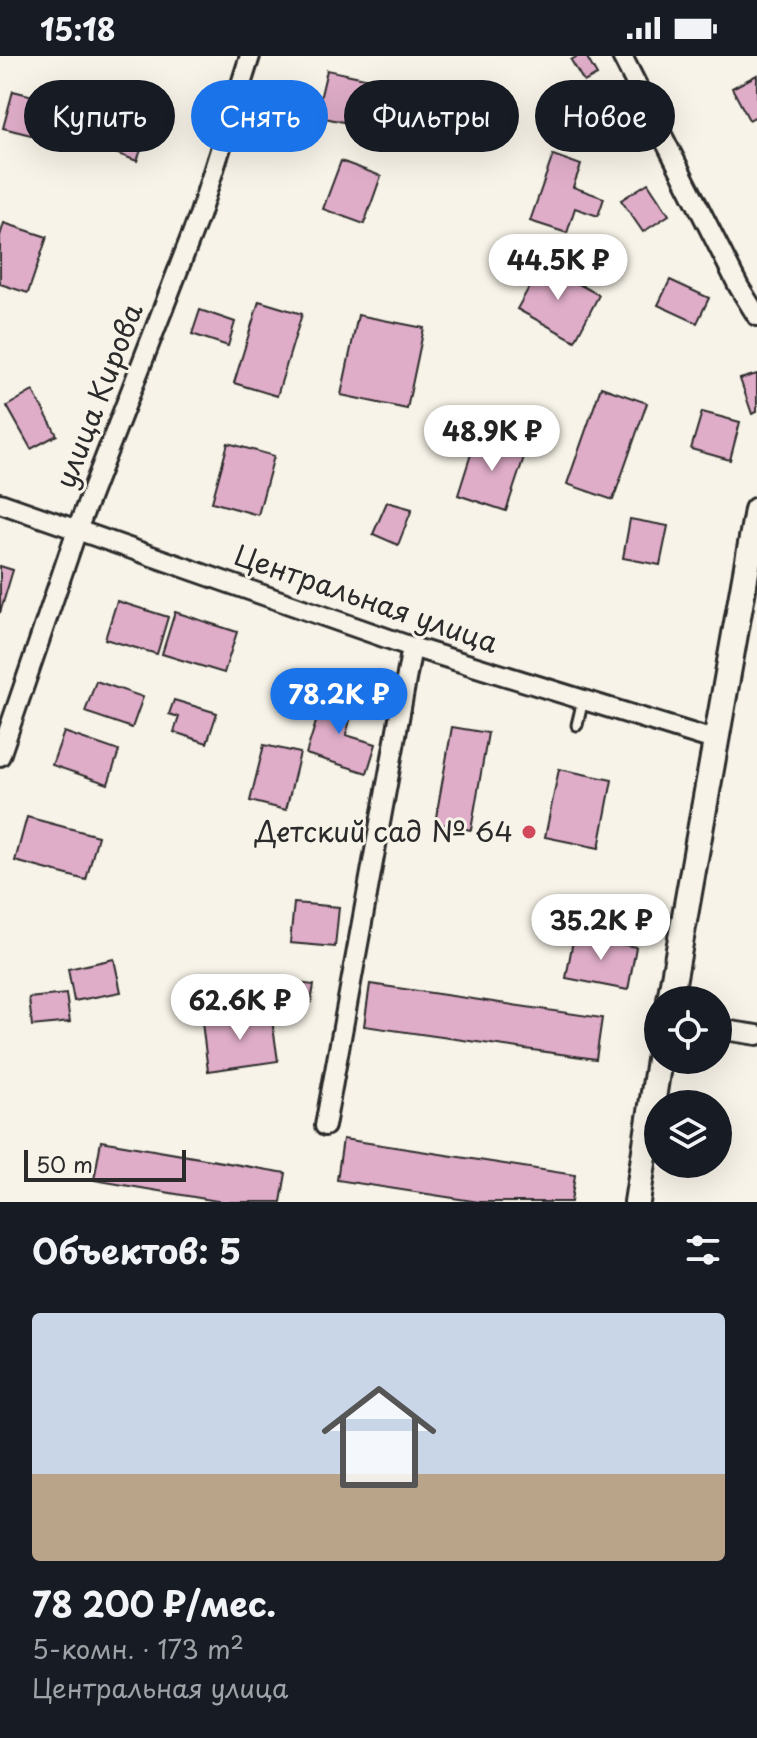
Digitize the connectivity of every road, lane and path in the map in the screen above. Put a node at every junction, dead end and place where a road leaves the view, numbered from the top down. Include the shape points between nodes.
1 (250, 56) edge
2 (622, 56) edge
3 (757, 316) edge
4 (0, 503) edge
5 (757, 510) edge
6 (77, 530) junction
7 (412, 647) junction
8 (583, 700) junction
9 (577, 725) dead end
10 (717, 741) junction
11 (0, 756) edge
12 (673, 986) edge
13 (732, 1031) edge
14 (757, 1035) edge
15 (657, 1074) edge
16 (325, 1126) dead end
17 (637, 1202) edge

1 - 6 street, улица Кирова via 199,216
2 - 3 street
4 - 6 street, Центральная улица
5 - 10 main road
6 - 7 street, Центральная улица
6 - 11 street, улица Кирова
7 - 8 street, Центральная улица
7 - 16 street
8 - 9 lane
8 - 10 street, Центральная улица
10 - 12 main road
13 - 14 street
15 - 17 main road

